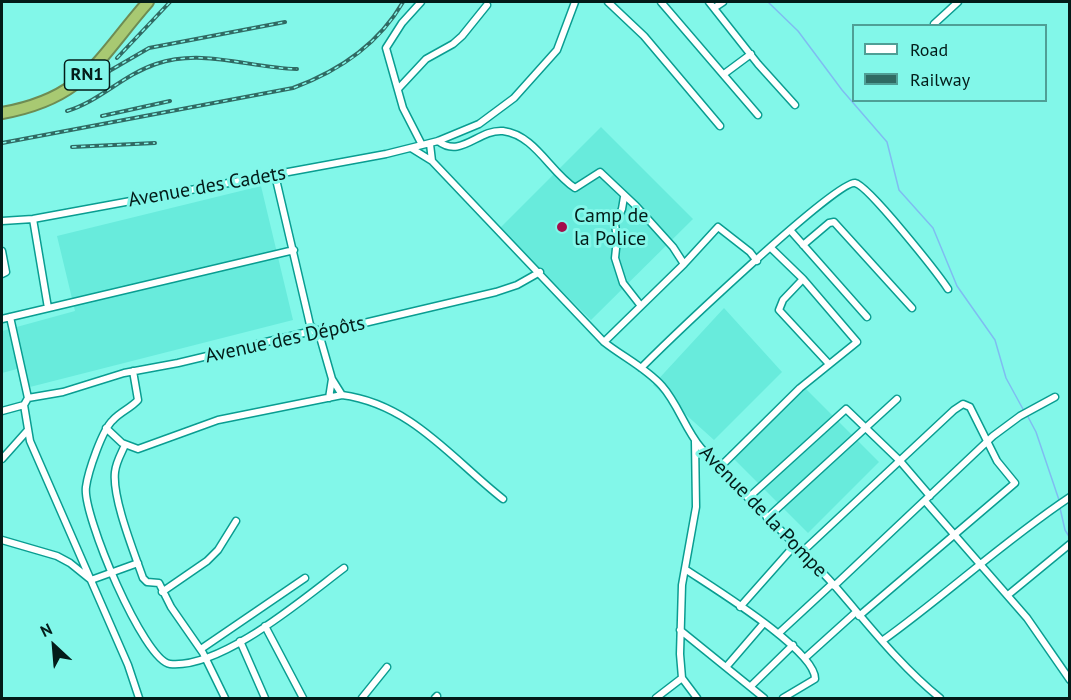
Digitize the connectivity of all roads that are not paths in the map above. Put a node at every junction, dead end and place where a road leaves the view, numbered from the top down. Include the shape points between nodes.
1 (148, 2) edge
2 (421, 2) edge
3 (575, 2) edge
4 (608, 2) edge
5 (661, 2) edge
6 (710, 2) edge
7 (723, 2) edge
8 (958, 2) edge
9 (486, 5) dead end
10 (714, 8) junction
11 (934, 24) dead end
12 (751, 54) junction
13 (724, 74) junction
14 (398, 89) junction
15 (795, 105) dead end
16 (2, 113) edge
17 (758, 115) dead end
18 (720, 126) dead end
19 (438, 141) junction
20 (430, 144) junction
21 (422, 145) junction
22 (411, 148) junction
23 (432, 161) junction
24 (275, 175) junction
25 (624, 197) junction
26 (33, 219) junction
27 (2, 221) edge
28 (790, 230) junction
29 (803, 245) junction
30 (771, 248) junction
31 (294, 250) junction
32 (2, 251) edge
33 (757, 261) junction
34 (684, 264) junction
35 (540, 272) junction
36 (2, 274) edge
37 (802, 279) junction
38 (948, 289) dead end
39 (641, 306) junction
40 (48, 308) junction
41 (912, 308) dead end
42 (10, 317) junction
43 (867, 317) dead end
44 (2, 319) edge
45 (313, 329) junction
46 (604, 342) junction
47 (829, 364) junction
48 (641, 368) junction
49 (133, 371) junction
50 (332, 379) junction
51 (342, 395) junction
52 (1055, 397) dead end
53 (28, 398) junction
54 (329, 398) junction
55 (897, 399) dead end
56 (24, 405) junction
57 (2, 411) edge
58 (106, 428) junction
59 (868, 428) junction
60 (27, 431) junction
61 (695, 441) junction
62 (988, 441) junction
63 (125, 445) junction
64 (2, 459) edge
65 (900, 461) junction
66 (719, 468) junction
67 (1070, 497) edge
68 (748, 498) junction
69 (503, 499) dead end
70 (928, 499) junction
71 (767, 518) junction
72 (236, 521) dead end
73 (954, 536) junction
74 (2, 540) edge
75 (1070, 543) edge
76 (795, 545) junction
77 (802, 552) junction
78 (138, 563) junction
79 (980, 564) junction
80 (344, 568) dead end
81 (685, 568) junction
82 (112, 571) junction
83 (305, 578) dead end
84 (91, 580) junction
85 (833, 585) junction
86 (162, 592) junction
87 (1008, 595) junction
88 (740, 608) junction
89 (858, 614) junction
90 (764, 623) junction
91 (265, 626) junction
92 (680, 630) junction
93 (779, 633) junction
94 (240, 641) junction
95 (882, 641) junction
96 (793, 645) junction
97 (201, 649) junction
98 (206, 658) junction
99 (805, 658) junction
100 (727, 666) junction
101 (387, 667) dead end
102 (682, 678) junction
103 (1070, 680) edge
104 (751, 686) junction
105 (139, 699) edge
106 (225, 699) edge
107 (265, 699) edge
108 (303, 699) edge
109 (362, 699) edge
110 (656, 699) edge
111 (697, 699) edge
112 (764, 699) edge
113 (783, 699) edge
114 (940, 699) edge

1 - 16 highway, RN1 via 81,80 52,99
2 - 14 street via 386,48
3 - 19 street, Avenue des Cadets via 557,50 514,98 479,124
4 - 18 street via 644,36
5 - 13 street
6 - 10 street
7 - 10 street
8 - 11 street
9 - 14 street via 462,36 426,59
10 - 12 street
12 - 13 street
12 - 15 street
13 - 17 street
14 - 21 street
19 - 20 street, Avenue des Cadets
19 - 25 street via 450,148 504,131 532,146 573,187 600,172
20 - 21 street, Avenue des Cadets
20 - 23 street
21 - 22 street, Avenue des Cadets
22 - 23 street, Avenue de la Pompe
22 - 24 street, Avenue des Cadets
23 - 35 street, Avenue de la Pompe
24 - 26 street, Avenue des Cadets
24 - 31 street
25 - 34 street via 673,247
25 - 39 street via 615,224 615,258 623,283
26 - 27 street, Avenue des Cadets
26 - 40 street
28 - 29 street
28 - 30 street
28 - 38 street via 838,189 855,183 892,218
29 - 41 street via 834,222
29 - 43 street
30 - 33 street
30 - 37 street
31 - 40 street
31 - 45 street
32 - 36 street via 6,272
33 - 34 street via 718,227
33 - 48 street
34 - 39 street
35 - 45 street, Avenue des Dépôts via 496,292 343,328
35 - 46 street, Avenue de la Pompe
37 - 47 street via 779,310
37 - 47 street via 857,341
39 - 46 street
40 - 42 street
42 - 44 street
42 - 53 street
45 - 49 street, Avenue des Dépôts
45 - 50 street
46 - 48 street, Avenue de la Pompe
47 - 66 street
48 - 61 street, Avenue de la Pompe via 666,391
49 - 53 street, Avenue des Dépôts
49 - 58 street via 137,402
50 - 51 street
50 - 54 street
51 - 54 street
51 - 69 street via 400,413
52 - 62 street via 1020,416
53 - 56 street
54 - 63 street via 218,420 138,448
55 - 59 street
56 - 57 street
56 - 60 street
58 - 63 street
58 - 82 street via 86,492
59 - 65 street
59 - 68 street via 848,409 844,410
59 - 71 street
60 - 64 street
60 - 84 street
61 - 66 street, Avenue de la Pompe
61 - 81 street via 696,507
62 - 65 street via 970,407 963,404
62 - 70 street
62 - 73 street via 997,461 1015,483
63 - 78 street via 115,479
65 - 70 street
65 - 77 street
66 - 68 street, Avenue de la Pompe
67 - 79 street
68 - 71 street, Avenue de la Pompe
70 - 73 street
70 - 85 street
71 - 76 street, Avenue de la Pompe
72 - 86 street via 207,561
73 - 79 street
73 - 89 street
74 - 84 street via 57,556
75 - 87 street
76 - 77 street, Avenue de la Pompe
76 - 88 street
77 - 85 street, Avenue de la Pompe
78 - 82 street
78 - 86 street via 144,580 157,582
79 - 87 street
79 - 95 street
80 - 91 street
81 - 88 street
81 - 92 street
82 - 84 street
82 - 98 street via 134,621 159,660 173,664
83 - 97 street
84 - 105 street
85 - 89 street, Avenue de la Pompe
85 - 93 street
86 - 97 street
87 - 103 street via 1046,642
88 - 90 street
89 - 95 street, Avenue de la Pompe
89 - 99 street
90 - 93 street
90 - 100 street
91 - 94 street
91 - 108 street
92 - 100 street
92 - 102 street
93 - 96 street
94 - 98 street
94 - 107 street
95 - 114 street, Avenue de la Pompe
96 - 99 street
96 - 104 street
97 - 98 street
98 - 106 street
99 - 113 street via 815,679
100 - 104 street
101 - 109 street
102 - 110 street
102 - 111 street
104 - 112 street

